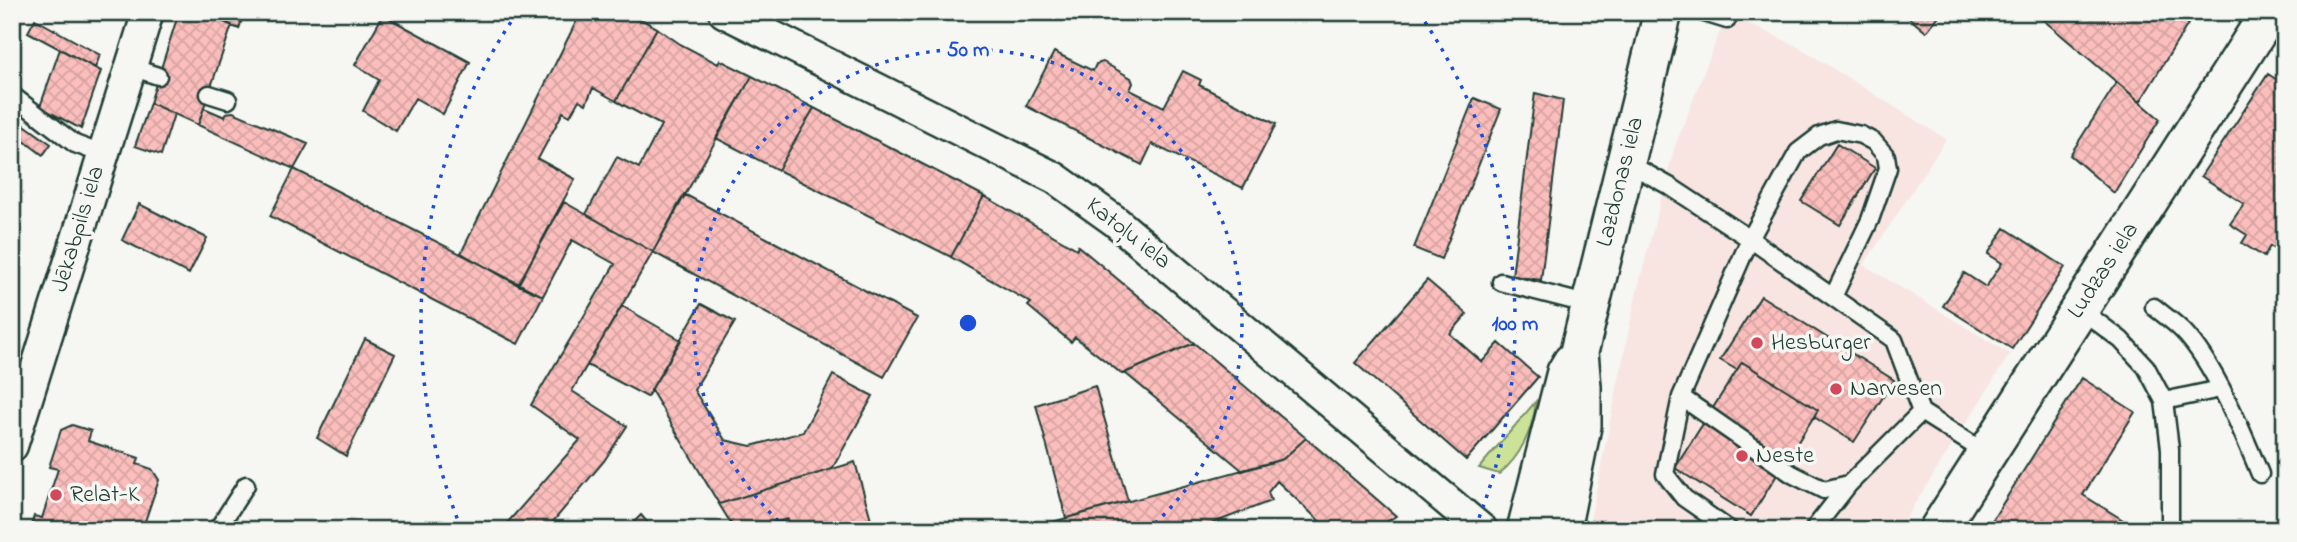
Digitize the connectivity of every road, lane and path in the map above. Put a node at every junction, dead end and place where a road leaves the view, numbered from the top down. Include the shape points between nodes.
1 (148, 12) edge
2 (724, 12) edge
3 (1662, 12) edge
4 (1701, 12) edge
5 (2270, 12) edge
6 (1727, 20) dead end
7 (209, 94) dead end
8 (12, 95) edge
9 (228, 100) dead end
10 (102, 154) junction
11 (1626, 162) junction
12 (1750, 239) junction
13 (1501, 282) dead end
14 (1833, 297) junction
15 (1590, 305) junction
16 (2154, 307) dead end
17 (2080, 309) junction
18 (1579, 352) junction
19 (2220, 389) junction
20 (1681, 397) junction
21 (2164, 401) junction
22 (1921, 412) junction
23 (12, 446) edge
24 (1986, 453) junction
25 (2260, 474) dead end
26 (1849, 484) junction
27 (246, 485) dead end
28 (217, 530) edge
29 (1482, 530) edge
30 (1526, 530) edge
31 (1561, 530) edge
32 (1730, 530) edge
33 (1813, 530) edge
34 (1938, 530) edge
35 (2170, 530) edge

1 - 10 street, Jēkabpils iela via 144,71
2 - 29 street, Katoļu iela via 1055,178 1115,221
3 - 11 street, Lazdonas iela
4 - 6 lane
5 - 17 street, Ludzas iela
7 - 9 lane
8 - 10 lane via 75,144
10 - 23 street, Jēkabpils iela
11 - 12 lane
11 - 15 street, Lazdonas iela
12 - 14 lane
12 - 14 lane via 1798,152 1836,130 1874,142 1886,156 1888,168 1870,220
12 - 20 lane
13 - 15 lane
14 - 22 lane via 1894,340
15 - 18 street, Lazdonas iela
16 - 19 lane via 2184,332
17 - 21 lane via 2121,340 2146,367
17 - 24 street, Ludzas iela
18 - 30 street, Lazdonas iela via 1566,372
18 - 31 street, Lazdonas iela via 1582,426
19 - 21 lane
19 - 25 lane
20 - 26 lane via 1792,474 1824,490
20 - 32 lane via 1665,474 1685,498
21 - 35 lane via 2170,449
22 - 24 lane
22 - 26 lane
24 - 34 street, Ludzas iela
26 - 33 lane
27 - 28 lane

